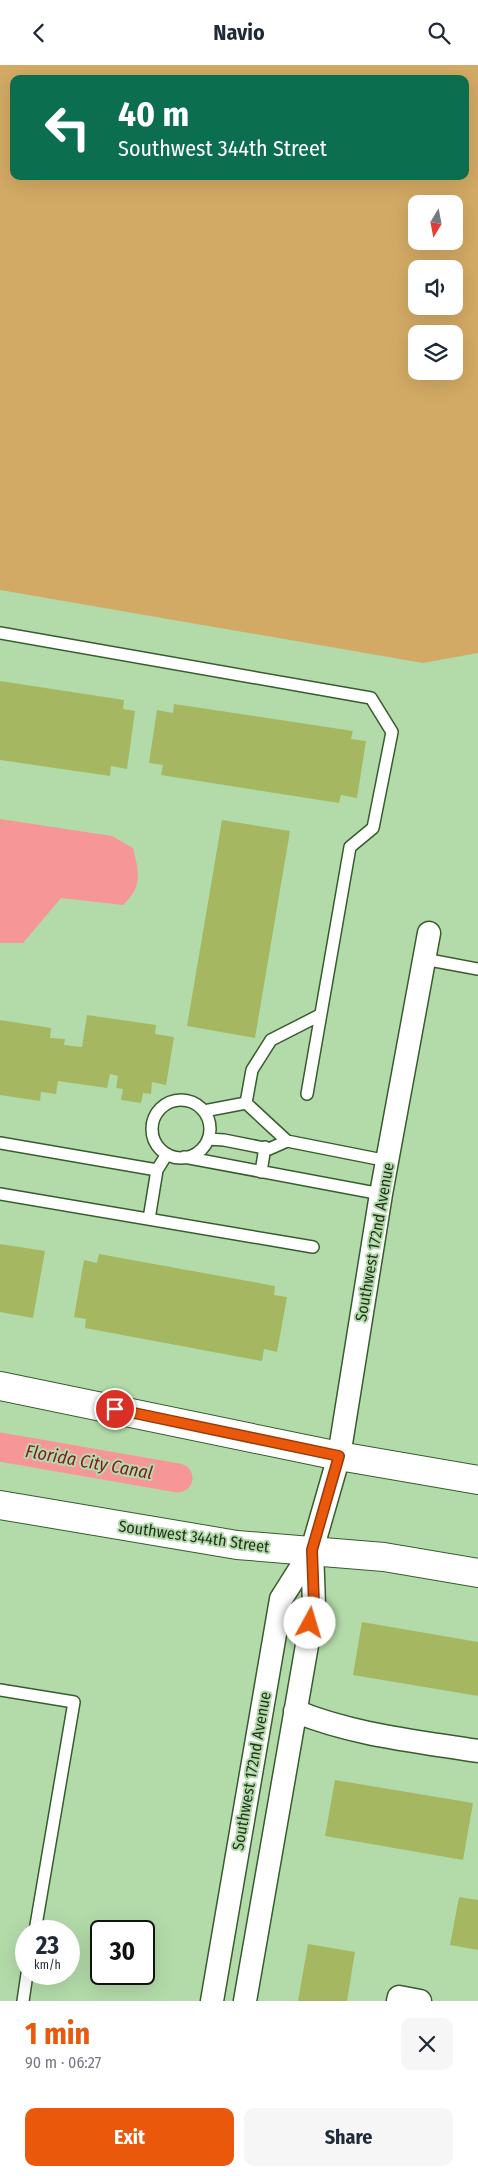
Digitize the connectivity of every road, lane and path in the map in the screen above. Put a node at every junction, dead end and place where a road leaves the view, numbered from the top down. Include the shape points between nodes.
1 (0, 633) edge
2 (429, 933) dead end
3 (424, 959) junction
4 (478, 969) edge
5 (320, 1015) junction
6 (307, 1094) dead end
7 (246, 1103) junction
8 (204, 1111) junction
9 (208, 1139) junction
10 (287, 1141) junction
11 (0, 1143) edge
12 (265, 1147) junction
13 (167, 1154) junction
14 (184, 1157) junction
15 (388, 1161) junction
16 (157, 1170) junction
17 (261, 1172) junction
18 (0, 1194) edge
19 (381, 1194) junction
20 (149, 1219) junction
21 (313, 1247) dead end
22 (0, 1386) edge
23 (339, 1456) junction
24 (478, 1480) edge
25 (0, 1505) edge
26 (312, 1550) junction
27 (478, 1573) edge
28 (0, 1690) edge
29 (295, 1711) junction
30 (478, 1751) edge
31 (37, 1920) edge
32 (26, 1985) edge
33 (23, 2001) edge
34 (212, 2001) edge
35 (245, 2001) edge

1 - 5 lane via 371,698 392,732 373,828 350,847
2 - 3 street, Southwest 172nd Avenue
3 - 4 lane
3 - 15 street, Southwest 172nd Avenue
5 - 6 lane
5 - 7 lane via 271,1040 252,1070
7 - 8 lane
7 - 10 lane
8 - 9 lane via 209,1125
8 - 13 lane via 197,1105 179,1100 162,1107 152,1123 152,1132 154,1141
9 - 12 lane
9 - 14 lane via 199,1152
10 - 12 lane via 269,1149
10 - 15 lane
11 - 16 lane
12 - 17 lane
13 - 14 lane
13 - 16 lane
14 - 17 lane
15 - 19 street, Southwest 172nd Avenue
16 - 20 lane
17 - 19 lane
18 - 20 lane
19 - 23 street, Southwest 172nd Avenue
20 - 21 lane
22 - 23 main road
23 - 24 main road
23 - 26 street, Southwest 172nd Avenue
25 - 26 main road, Southwest 344th Street via 237,1545
26 - 27 main road, Southwest 344th Street via 384,1557
26 - 29 street, Southwest 172nd Avenue via 314,1605
26 - 34 street, Southwest 172nd Avenue via 281,1599
28 - 31 lane via 74,1702
29 - 30 street via 345,1729
29 - 35 street, Southwest 172nd Avenue
32 - 33 lane

